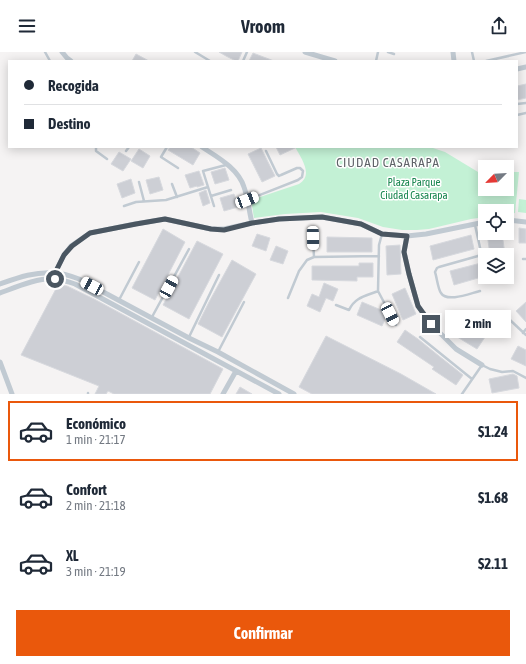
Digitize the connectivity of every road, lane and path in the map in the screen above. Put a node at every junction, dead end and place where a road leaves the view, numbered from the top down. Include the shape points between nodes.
1 (62, 52) edge
2 (195, 52) edge
3 (305, 52) edge
4 (388, 52) edge
5 (526, 52) edge
6 (394, 54) dead end
7 (70, 60) edge
8 (208, 60) edge
9 (332, 60) edge
10 (490, 60) edge
11 (96, 148) edge
12 (128, 148) edge
13 (166, 148) edge
14 (203, 148) edge
15 (126, 151) dead end
16 (266, 151) dead end
17 (107, 159) dead end
18 (226, 164) junction
19 (178, 168) dead end
20 (139, 182) dead end
21 (172, 184) dead end
22 (208, 187) junction
23 (231, 190) dead end
24 (211, 196) junction
25 (177, 197) junction
26 (247, 200) junction
27 (144, 201) junction
28 (124, 206) dead end
29 (214, 206) dead end
30 (514, 221) edge
31 (526, 222) edge
32 (252, 223) junction
33 (478, 223) edge
34 (475, 224) junction
35 (382, 234) junction
36 (407, 236) junction
37 (313, 238) dead end
38 (189, 249) dead end
39 (379, 256) junction
40 (314, 257) junction
41 (139, 262) dead end
42 (55, 273) junction
43 (219, 275) dead end
44 (55, 279) junction
45 (0, 284) edge
46 (378, 291) junction
47 (480, 291) dead end
48 (0, 294) edge
49 (288, 298) dead end
50 (119, 300) junction
51 (244, 302) dead end
52 (336, 305) dead end
53 (152, 318) junction
54 (510, 320) dead end
55 (396, 325) dead end
56 (526, 328) edge
57 (524, 334) edge
58 (420, 337) dead end
59 (189, 338) junction
60 (218, 352) junction
61 (0, 362) edge
62 (482, 365) junction
63 (236, 370) junction
64 (526, 378) edge
65 (472, 379) junction
66 (12, 394) edge
67 (222, 394) edge
68 (279, 394) edge
69 (294, 394) edge
70 (462, 394) edge

1 - 7 street
2 - 8 lane
3 - 9 street
4 - 6 lane
5 - 10 lane
11 - 17 lane via 96,151
12 - 15 lane
13 - 19 lane via 160,157
14 - 18 street
16 - 26 lane via 279,176 300,168 303,171 302,177
18 - 22 lane via 203,171
18 - 26 street via 240,179
20 - 27 lane
21 - 25 lane
22 - 24 lane
22 - 25 lane
23 - 24 lane
24 - 29 lane
25 - 27 lane
26 - 32 street
27 - 28 lane
30 - 31 street
32 - 35 street via 322,217 361,224
32 - 42 street via 224,230 165,219 90,233 64,255
33 - 34 street
34 - 36 street
34 - 47 lane via 481,254 439,267 435,272 444,296 451,298
35 - 36 street
35 - 39 lane
36 - 62 street via 404,252 418,306 431,324 456,349
37 - 40 lane
38 - 53 lane
39 - 40 lane
39 - 46 lane
40 - 49 lane via 307,260 299,271
41 - 50 lane
42 - 44 street
42 - 45 street via 37,274
42 - 50 street via 79,279
43 - 59 lane
44 - 48 street via 31,283
44 - 63 street via 75,284
46 - 52 lane via 356,299 349,310
46 - 55 lane
50 - 53 street
51 - 60 lane
53 - 59 street
54 - 57 lane
56 - 57 lane
58 - 65 lane
59 - 60 street
60 - 69 street
61 - 66 street
62 - 64 lane via 502,372 513,371
62 - 65 lane
63 - 67 street
63 - 68 street
65 - 70 lane

